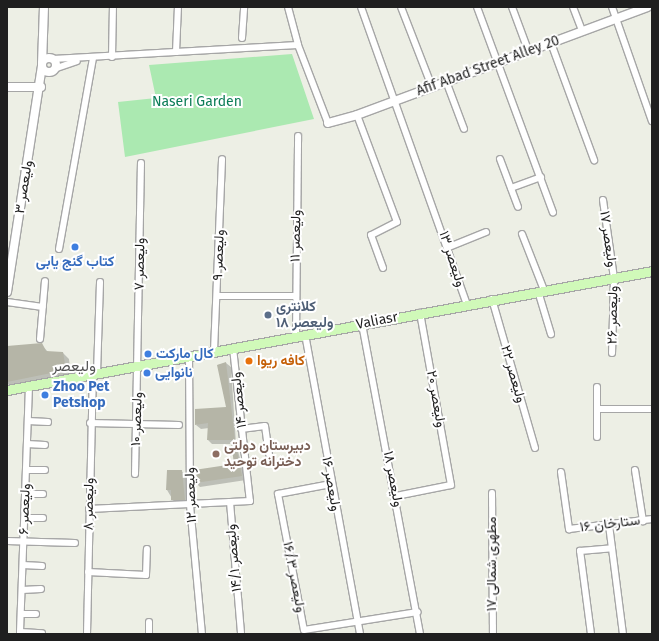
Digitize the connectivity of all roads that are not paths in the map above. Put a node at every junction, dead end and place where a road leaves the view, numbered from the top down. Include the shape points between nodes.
1 (44, 7) edge
2 (113, 7) edge
3 (178, 7) edge
4 (244, 7) edge
5 (288, 7) edge
6 (362, 7) edge
7 (400, 7) edge
8 (477, 7) edge
9 (512, 7) edge
10 (573, 7) edge
11 (612, 7) edge
12 (648, 7) edge
13 (616, 19) junction
14 (582, 31) junction
15 (242, 38) dead end
16 (42, 40) junction
17 (551, 43) junction
18 (298, 45) junction
19 (528, 50) junction
20 (176, 52) junction
21 (112, 57) junction
22 (52, 59) junction
23 (93, 59) junction
24 (82, 60) junction
25 (498, 62) junction
26 (42, 65) junction
27 (53, 70) junction
28 (446, 81) junction
29 (41, 85) junction
30 (7, 87) edge
31 (432, 87) junction
32 (396, 100) junction
33 (357, 115) junction
34 (652, 121) edge
35 (328, 123) joint
36 (464, 128) dead end
37 (298, 136) dead end
38 (222, 159) dead end
39 (500, 159) dead end
40 (594, 160) dead end
41 (141, 163) dead end
42 (541, 177) junction
43 (511, 188) junction
44 (603, 200) dead end
45 (518, 207) dead end
46 (553, 212) dead end
47 (486, 232) dead end
48 (522, 234) dead end
49 (448, 247) junction
50 (59, 249) dead end
51 (383, 268) dead end
52 (652, 271) edge
53 (614, 278) junction
54 (44, 281) dead end
55 (100, 282) dead end
56 (541, 291) junction
57 (7, 292) edge
58 (217, 296) junction
59 (294, 296) junction
60 (492, 300) junction
61 (7, 302) edge
62 (467, 304) junction
63 (42, 307) junction
64 (420, 313) junction
65 (362, 324) junction
66 (551, 334) dead end
67 (300, 335) junction
68 (40, 339) dead end
69 (233, 348) junction
70 (214, 351) junction
71 (612, 353) dead end
72 (189, 356) junction
73 (139, 365) junction
74 (95, 373) junction
75 (29, 386) junction
76 (597, 387) dead end
77 (7, 390) edge
78 (597, 409) junction
79 (652, 409) edge
80 (28, 421) junction
81 (48, 422) dead end
82 (90, 424) junction
83 (136, 424) junction
84 (179, 425) dead end
85 (242, 429) junction
86 (597, 437) dead end
87 (27, 444) junction
88 (46, 445) dead end
89 (536, 448) dead end
90 (269, 454) dead end
91 (26, 470) junction
92 (45, 470) dead end
93 (635, 470) dead end
94 (561, 472) dead end
95 (135, 474) dead end
96 (331, 484) junction
97 (492, 493) dead end
98 (25, 494) junction
99 (42, 494) dead end
100 (396, 496) junction
101 (230, 502) junction
102 (190, 505) junction
103 (89, 509) junction
104 (25, 518) junction
105 (43, 518) dead end
106 (652, 519) edge
107 (643, 521) junction
108 (609, 525) junction
109 (7, 541) edge
110 (75, 543) dead end
111 (24, 544) junction
112 (612, 548) junction
113 (147, 549) dead end
114 (23, 565) junction
115 (42, 566) dead end
116 (88, 572) junction
117 (22, 590) junction
118 (41, 590) dead end
119 (418, 612) junction
120 (21, 614) junction
121 (36, 614) dead end
122 (358, 621) junction
123 (149, 622) dead end
124 (42, 633) dead end
125 (87, 634) edge
126 (149, 634) edge
127 (202, 634) edge
128 (241, 634) edge
129 (360, 634) edge
130 (420, 634) edge
131 (493, 634) edge
132 (591, 634) edge
133 (623, 634) edge

1 - 16 street, ۳ ولیعصر
2 - 21 street
3 - 20 street
4 - 15 street
5 - 18 street
6 - 32 street, ۱۳ ولیعصر
7 - 31 street
8 - 25 street
9 - 19 street
10 - 14 street
11 - 13 street
12 - 13 street, Afif Abad Street Alley 20
13 - 14 street, Afif Abad Street Alley 20
13 - 34 street
14 - 17 street, Afif Abad Street Alley 20
16 - 22 street
16 - 26 street, ۳ ولیعصر
17 - 19 street, Afif Abad Street Alley 20
17 - 40 street
18 - 20 street
18 - 35 street
19 - 25 street, Afif Abad Street Alley 20
20 - 21 street
21 - 23 street
22 - 24 street
22 - 26 street
22 - 27 street
23 - 24 street
23 - 50 street
24 - 27 street
25 - 28 street, Afif Abad Street Alley 20
25 - 42 street
26 - 27 street via 46,71
26 - 29 street, ۳ ولیعصر
27 - 29 street
28 - 31 street, Afif Abad Street Alley 20
28 - 36 street
29 - 30 street
29 - 57 street, ۳ ولیعصر
31 - 32 street, Afif Abad Street Alley 20
32 - 33 street, Afif Abad Street Alley 20
32 - 49 street, ۱۳ ولیعصر
33 - 35 street, Afif Abad Street Alley 20
33 - 51 street via 397,222 371,235
37 - 59 street, ۱۱ ولیعصر
38 - 58 street, ۹ ولیعصر
39 - 43 street
41 - 73 street, ۷ ولیعصر
42 - 43 street
42 - 46 street
43 - 45 street
44 - 53 street, ۱۷ ولیعصر
47 - 49 street
48 - 56 street
49 - 62 street, ۱۳ ولیعصر
52 - 53 main road, Valiasr
53 - 56 main road, Valiasr
53 - 71 street, ۲۶ ولیعصر
54 - 63 street
55 - 74 street, ۸ ولیعصر
56 - 60 main road, Valiasr
56 - 66 street
58 - 59 street
58 - 70 street, ۹ ولیعصر
59 - 67 street, ۱۱ ولیعصر
60 - 62 main road, Valiasr
60 - 89 street, ۲۲ ولیعصر
61 - 63 street
62 - 64 main road, Valiasr
63 - 68 street
64 - 65 main road, Valiasr
64 - 100 street, ۲۰ ولیعصر via 451,485
65 - 67 main road, Valiasr
65 - 100 street, ۱۸ ولیعصر
67 - 69 main road, Valiasr
67 - 96 street, ۱۶ ولیعصر
69 - 70 main road, Valiasr
69 - 85 street, ۱۴ ولیعصر
70 - 72 main road, Valiasr
72 - 73 main road, Valiasr
72 - 102 street, ۱۲ ولیعصر
73 - 74 main road, Valiasr
73 - 83 street, ۱۰ ولیعصر
74 - 75 main road, Valiasr
74 - 82 street, ۸ ولیعصر
75 - 77 main road, Valiasr
75 - 80 street, ۶ ولیعصر
76 - 78 street
78 - 79 street
78 - 86 street
80 - 81 street
80 - 87 street, ۶ ولیعصر
82 - 83 street
82 - 103 street, ۸ ولیعصر
83 - 84 street
83 - 95 street, ۱۰ ولیعصر
85 - 90 street via 265,426
85 - 101 street, ۱۴ ولیعصر via 250,501
87 - 88 street
87 - 91 street, ۶ ولیعصر
91 - 92 street
91 - 98 street, ۶ ولیعصر
93 - 107 street
94 - 108 street, ۱۶ ستارخان via 569,529
96 - 122 street, ۱۶ ولیعصر
96 - 122 street, ۱۶/۳ ولیعصر via 278,494 304,630
97 - 131 street, ۱۷ مطهری شمالی
98 - 99 street
98 - 104 street, ۶ ولیعصر
100 - 119 street, ۱۸ ولیعصر
101 - 102 street
101 - 128 street, ۱۴/۱ ولیعصر
102 - 103 street
102 - 127 street, ۱۲ ولیعصر
103 - 116 street, ۸ ولیعصر
104 - 105 street
104 - 111 street, ۶ ولیعصر
106 - 107 street, ۱۶ ستارخان
107 - 108 street, ۱۶ ستارخان
108 - 112 street
109 - 111 street
110 - 111 street
111 - 114 street, ۶ ولیعصر
112 - 132 street via 580,551
112 - 133 street
113 - 116 street via 146,575
114 - 115 street
114 - 117 street, ۶ ولیعصر
116 - 125 street, ۸ ولیعصر
117 - 118 street
117 - 120 street, ۶ ولیعصر
119 - 122 street
119 - 130 street, ۱۸ ولیعصر
120 - 121 street
120 - 124 street, ۶ ولیعصر via 20,632
122 - 129 street, ۱۶ ولیعصر
123 - 126 street

